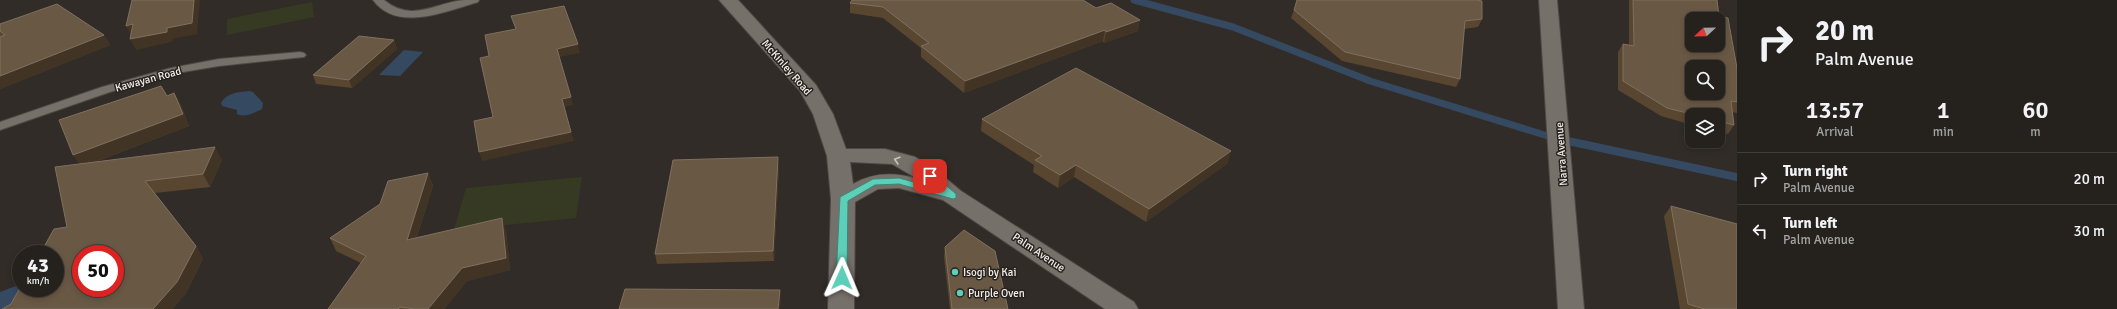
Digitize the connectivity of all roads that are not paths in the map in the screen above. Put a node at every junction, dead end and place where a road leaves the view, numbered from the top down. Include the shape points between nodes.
1 (378, 0) edge
2 (474, 0) edge
3 (728, 0) edge
4 (1548, 0) edge
5 (300, 55) dead end
6 (0, 126) edge
7 (838, 156) junction
8 (953, 196) junction
9 (843, 200) junction
10 (841, 309) edge
11 (1125, 309) edge
12 (1571, 309) edge

1 - 2 lane via 390,10 407,15
3 - 7 street, McKinley Road via 809,89 823,114
4 - 12 street, Narra Avenue
5 - 6 lane, Kawayan Road via 171,70
8 -> 7 street, Palm Avenue via 930,176 899,159 868,155
7 - 9 street, McKinley Road
8 - 9 street, Palm Avenue via 899,181 873,182
8 - 11 street, Palm Avenue
9 - 10 street, McKinley Road

